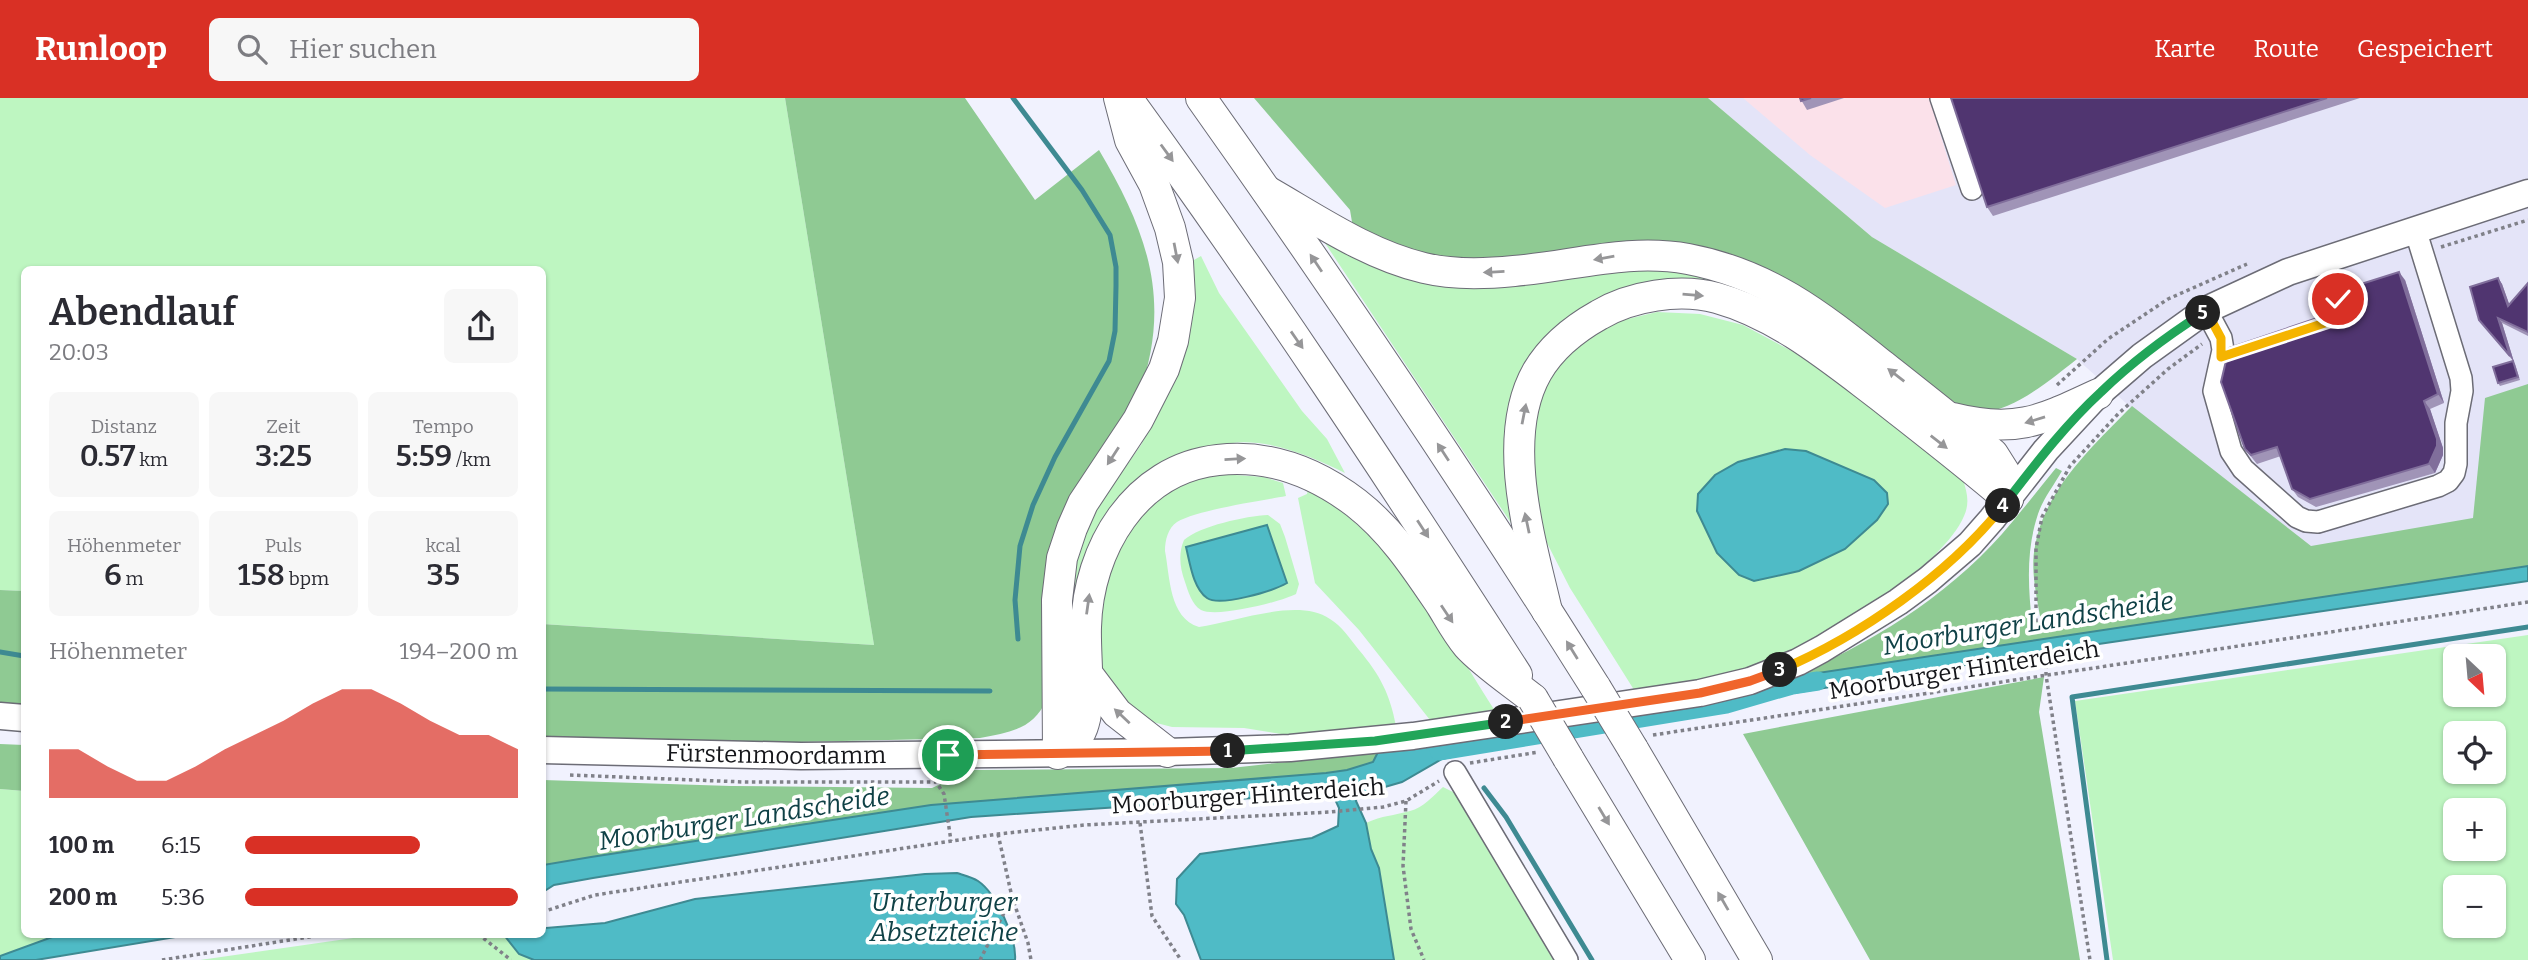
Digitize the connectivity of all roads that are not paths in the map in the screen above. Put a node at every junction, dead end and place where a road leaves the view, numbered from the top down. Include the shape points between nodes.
1 (1119, 98) edge
2 (1127, 98) edge
3 (1201, 98) edge
4 (1941, 98) edge
5 (1972, 189) dead end
6 (1267, 191) junction
7 (2528, 193) edge
8 (2419, 241) junction
9 (2212, 321) junction
10 (2098, 394) junction
11 (1949, 418) junction
12 (2008, 499) junction
13 (1548, 611) junction
14 (1086, 672) junction
15 (1533, 699) junction
16 (0, 716) edge
17 (21, 718) edge
18 (546, 750) edge
19 (1167, 752) junction
20 (1058, 754) junction
21 (1455, 772) road end
22 (1567, 960) edge
23 (1690, 960) edge
24 (1757, 960) edge

1 -> 20 highway via 1130,140 1173,237 1180,298 1164,369 1138,420 1083,502 1062,558 1057,600
2 -> 15 highway via 1364,438
3 - 6 highway
4 - 5 lane
11 -> 6 highway via 1811,309 1741,273 1660,254 1469,274 1424,268 1350,238
13 -> 6 highway
7 - 8 main road, Fürstenmoordamm
8 - 9 main road, Fürstenmoordamm via 2288,272
8 - 9 lane via 2461,378 2456,464 2448,481 2438,486 2318,522 2297,517 2243,468 2231,451 2214,391 2223,350
9 - 10 main road, Fürstenmoordamm via 2142,356
10 -> 11 highway via 2025,423 1981,425
10 - 12 main road, Fürstenmoordamm
11 - 12 highway via 2000,460
13 -> 12 highway via 1524,515 1520,435 1526,402 1537,373 1560,343 1609,309 1642,298 1677,294 1715,297 1781,326 1827,355
12 - 19 main road, Fürstenmoordamm via 1970,544 1898,602 1798,662 1750,681 1679,696 1375,741
24 -> 13 highway, bridge via 1640,742 1596,688
14 -> 15 highway via 1092,579 1104,545 1125,511 1181,468 1244,458 1291,467 1326,483 1364,510 1409,559 1468,646
19 -> 14 highway via 1117,713
14 - 20 highway via 1084,725 1075,742
15 -> 23 highway, bridge via 1560,754
16 - 17 main road
18 - 20 main road, Fürstenmoordamm via 801,756
19 - 20 main road, Fürstenmoordamm
21 - 22 lane

